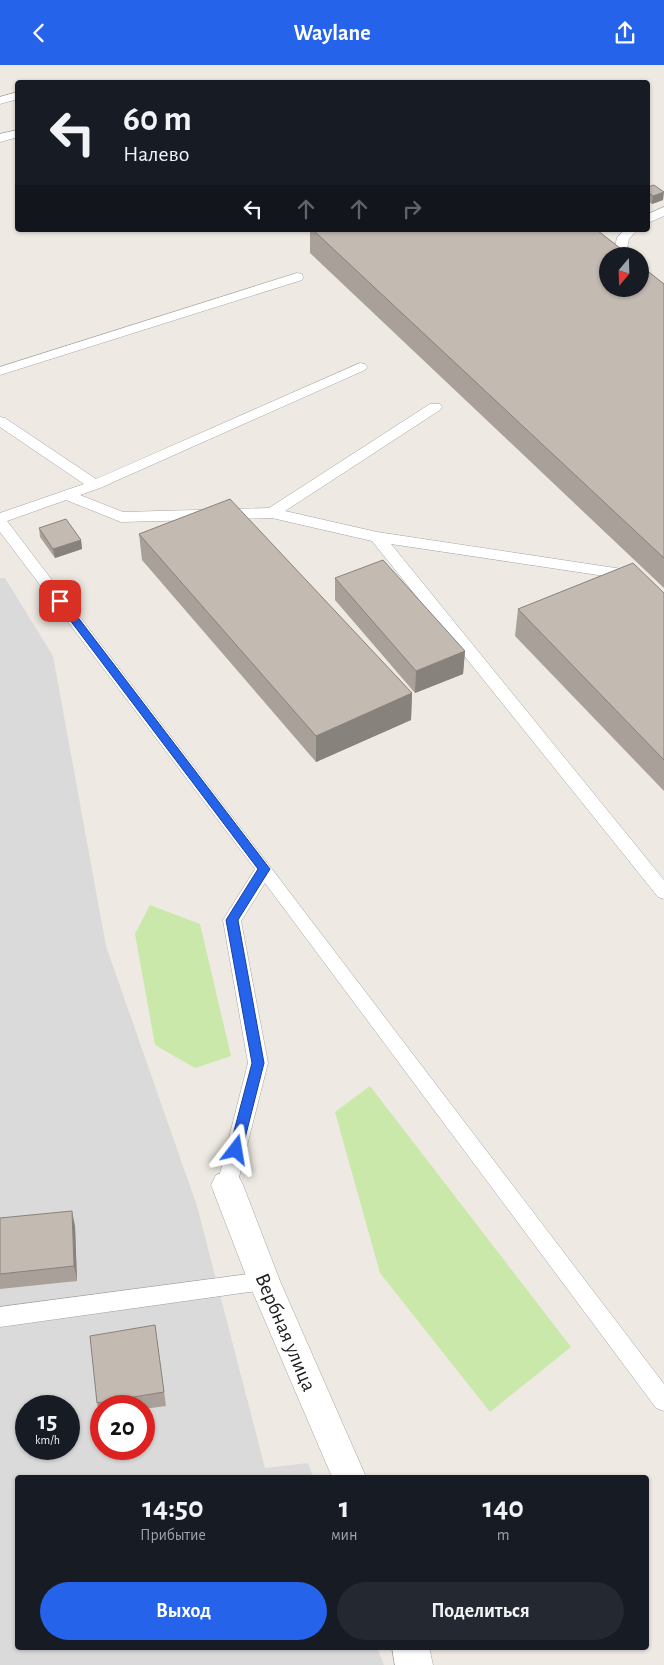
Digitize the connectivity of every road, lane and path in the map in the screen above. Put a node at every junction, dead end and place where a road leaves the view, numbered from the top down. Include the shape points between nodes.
1 (15, 96) edge
2 (0, 101) edge
3 (15, 134) edge
4 (0, 138) edge
5 (664, 211) edge
6 (650, 218) edge
7 (629, 232) edge
8 (621, 247) edge
9 (297, 277) dead end
10 (360, 367) dead end
11 (0, 371) edge
12 (435, 407) dead end
13 (0, 421) edge
14 (95, 485) junction
15 (69, 495) junction
16 (272, 513) junction
17 (0, 518) edge
18 (0, 522) edge
19 (377, 537) junction
20 (664, 609) edge
21 (264, 869) junction
22 (664, 892) edge
23 (227, 1185) joint
24 (264, 1281) junction
25 (0, 1317) edge
26 (664, 1401) edge
27 (348, 1475) edge
28 (411, 1650) edge
29 (414, 1665) edge

1 - 2 lane
3 - 4 lane
5 - 6 lane
7 - 8 lane via 623,238
9 - 11 lane
10 - 14 lane
12 - 16 lane
13 - 14 lane
14 - 15 lane
15 - 16 lane via 121,517
15 - 17 lane
16 - 19 lane
18 - 21 lane
19 - 20 lane via 622,574
19 - 22 lane
21 - 23 lane via 232,920 258,1063
21 - 26 lane
23 - 24 street, Вербная улица
24 - 25 lane
24 - 27 street, Вербная улица
28 - 29 street

